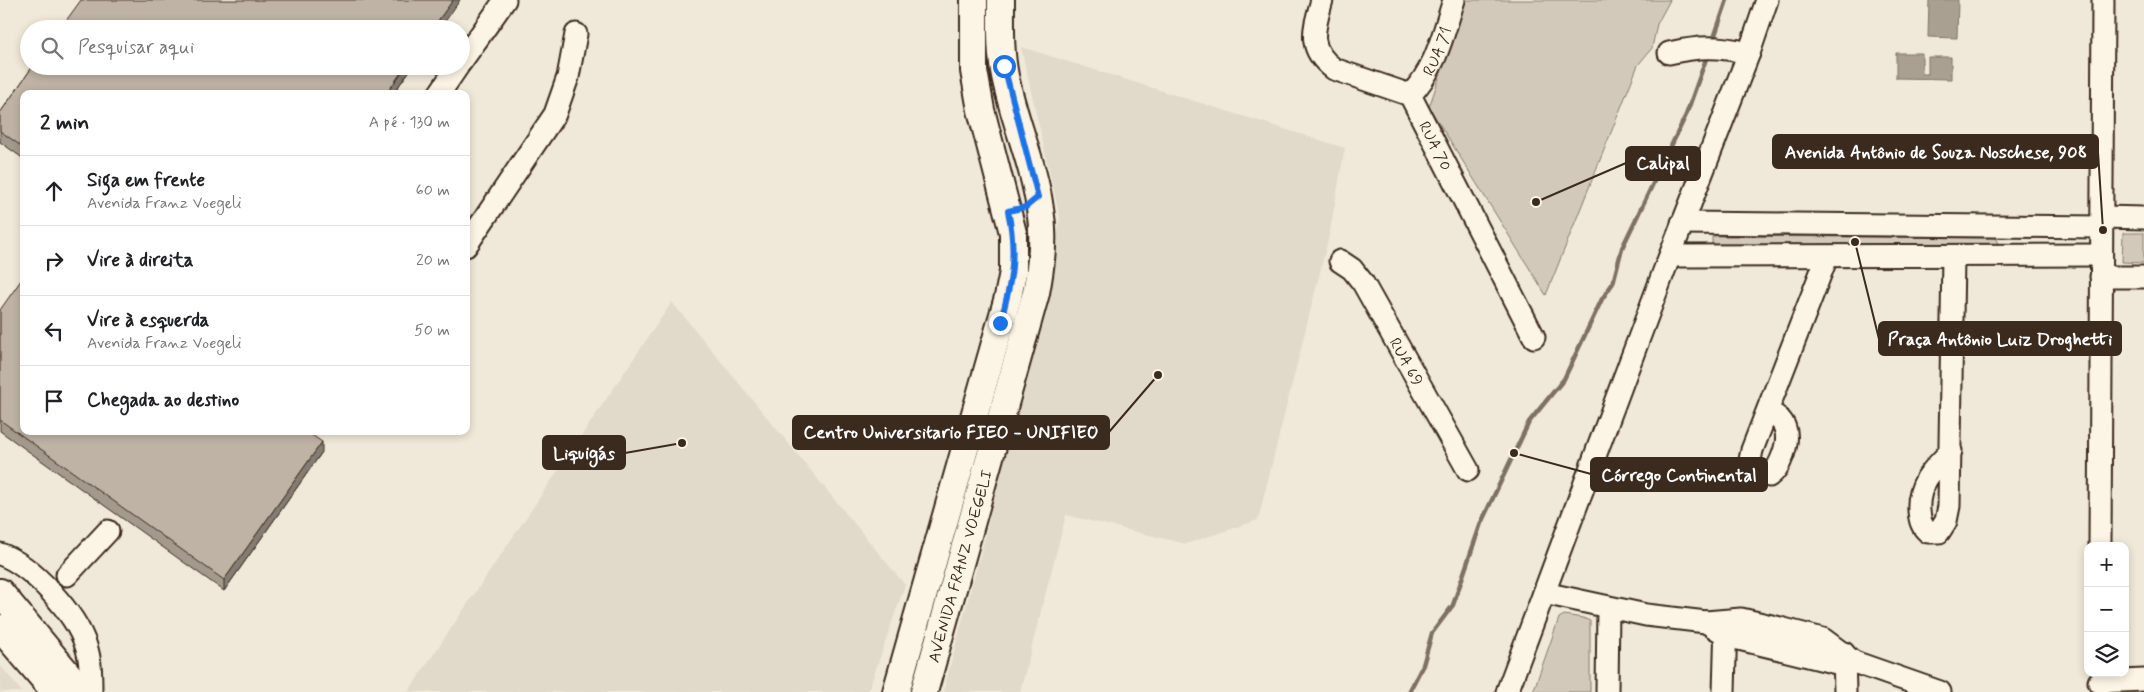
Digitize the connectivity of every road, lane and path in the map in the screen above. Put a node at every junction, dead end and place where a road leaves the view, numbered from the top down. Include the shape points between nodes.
1 (505, 0) edge
2 (974, 0) edge
3 (1001, 0) edge
4 (1322, 0) edge
5 (1454, 0) edge
6 (1767, 0) edge
7 (2103, 0) edge
8 (576, 34) dead end
9 (470, 49) edge
10 (1669, 53) dead end
11 (1749, 53) junction
12 (452, 75) edge
13 (442, 90) edge
14 (1410, 95) junction
15 (1038, 197) junction
16 (2144, 218) edge
17 (1010, 222) junction
18 (2102, 222) junction
19 (1682, 224) junction
20 (2030, 228) junction
21 (1042, 232) junction
22 (470, 240) edge
23 (2030, 255) junction
24 (2101, 255) junction
25 (1670, 256) junction
26 (1952, 256) junction
27 (1827, 257) junction
28 (1340, 261) dead end
29 (2101, 277) junction
30 (2144, 277) edge
31 (1534, 337) dead end
32 (1768, 411) dead end
33 (1950, 451) dead end
34 (1468, 470) dead end
35 (108, 531) dead end
36 (2100, 542) edge
37 (0, 554) edge
38 (67, 575) dead end
39 (0, 592) edge
40 (1544, 593) junction
41 (1608, 607) junction
42 (1719, 625) junction
43 (0, 628) edge
44 (1848, 660) junction
45 (2144, 680) edge
46 (2099, 682) edge
47 (55, 692) edge
48 (83, 692) edge
49 (91, 692) edge
50 (896, 692) edge
51 (924, 692) edge
52 (1507, 692) edge
53 (1607, 692) edge
54 (1724, 692) edge
55 (1845, 692) edge
56 (1940, 692) edge

1 - 9 street
2 - 17 main road, AVENIDA FRANZ VOEGELI via 974,71
3 - 15 main road, AVENIDA FRANZ VOEGELI via 1005,78
4 - 14 street via 1313,35 1314,45 1325,62 1334,69
5 - 14 street, RUA 71 via 1434,63
6 - 11 street
7 - 18 street
8 - 22 street via 568,77 555,114
10 - 11 street via 1695,47
11 - 19 street
12 - 13 street
14 - 31 street, RUA 70
15 - 17 main road
15 - 21 main road, AVENIDA FRANZ VOEGELI
16 - 18 street
17 - 21 main road
17 - 50 main road, AVENIDA FRANZ VOEGELI via 1013,272 1008,297
18 - 20 street
18 - 24 street
19 - 20 street
19 - 25 street
20 - 23 street
21 - 51 main road, AVENIDA FRANZ VOEGELI via 1036,293
23 - 24 street
23 - 26 street
24 - 29 street
25 - 27 street
25 - 40 street
26 - 27 street
26 - 33 street
27 - 32 street
28 - 34 street, RUA 69 via 1352,269 1363,283
29 - 30 street
29 - 36 street
35 - 38 street
37 - 49 street via 28,571 49,590 74,621 86,646
39 - 48 main road
40 - 41 street
40 - 52 street
41 - 42 street
41 - 53 street
42 - 44 street via 1741,618 1823,639
42 - 54 street
43 - 47 main road
44 - 55 street
44 - 56 street
45 - 46 street

